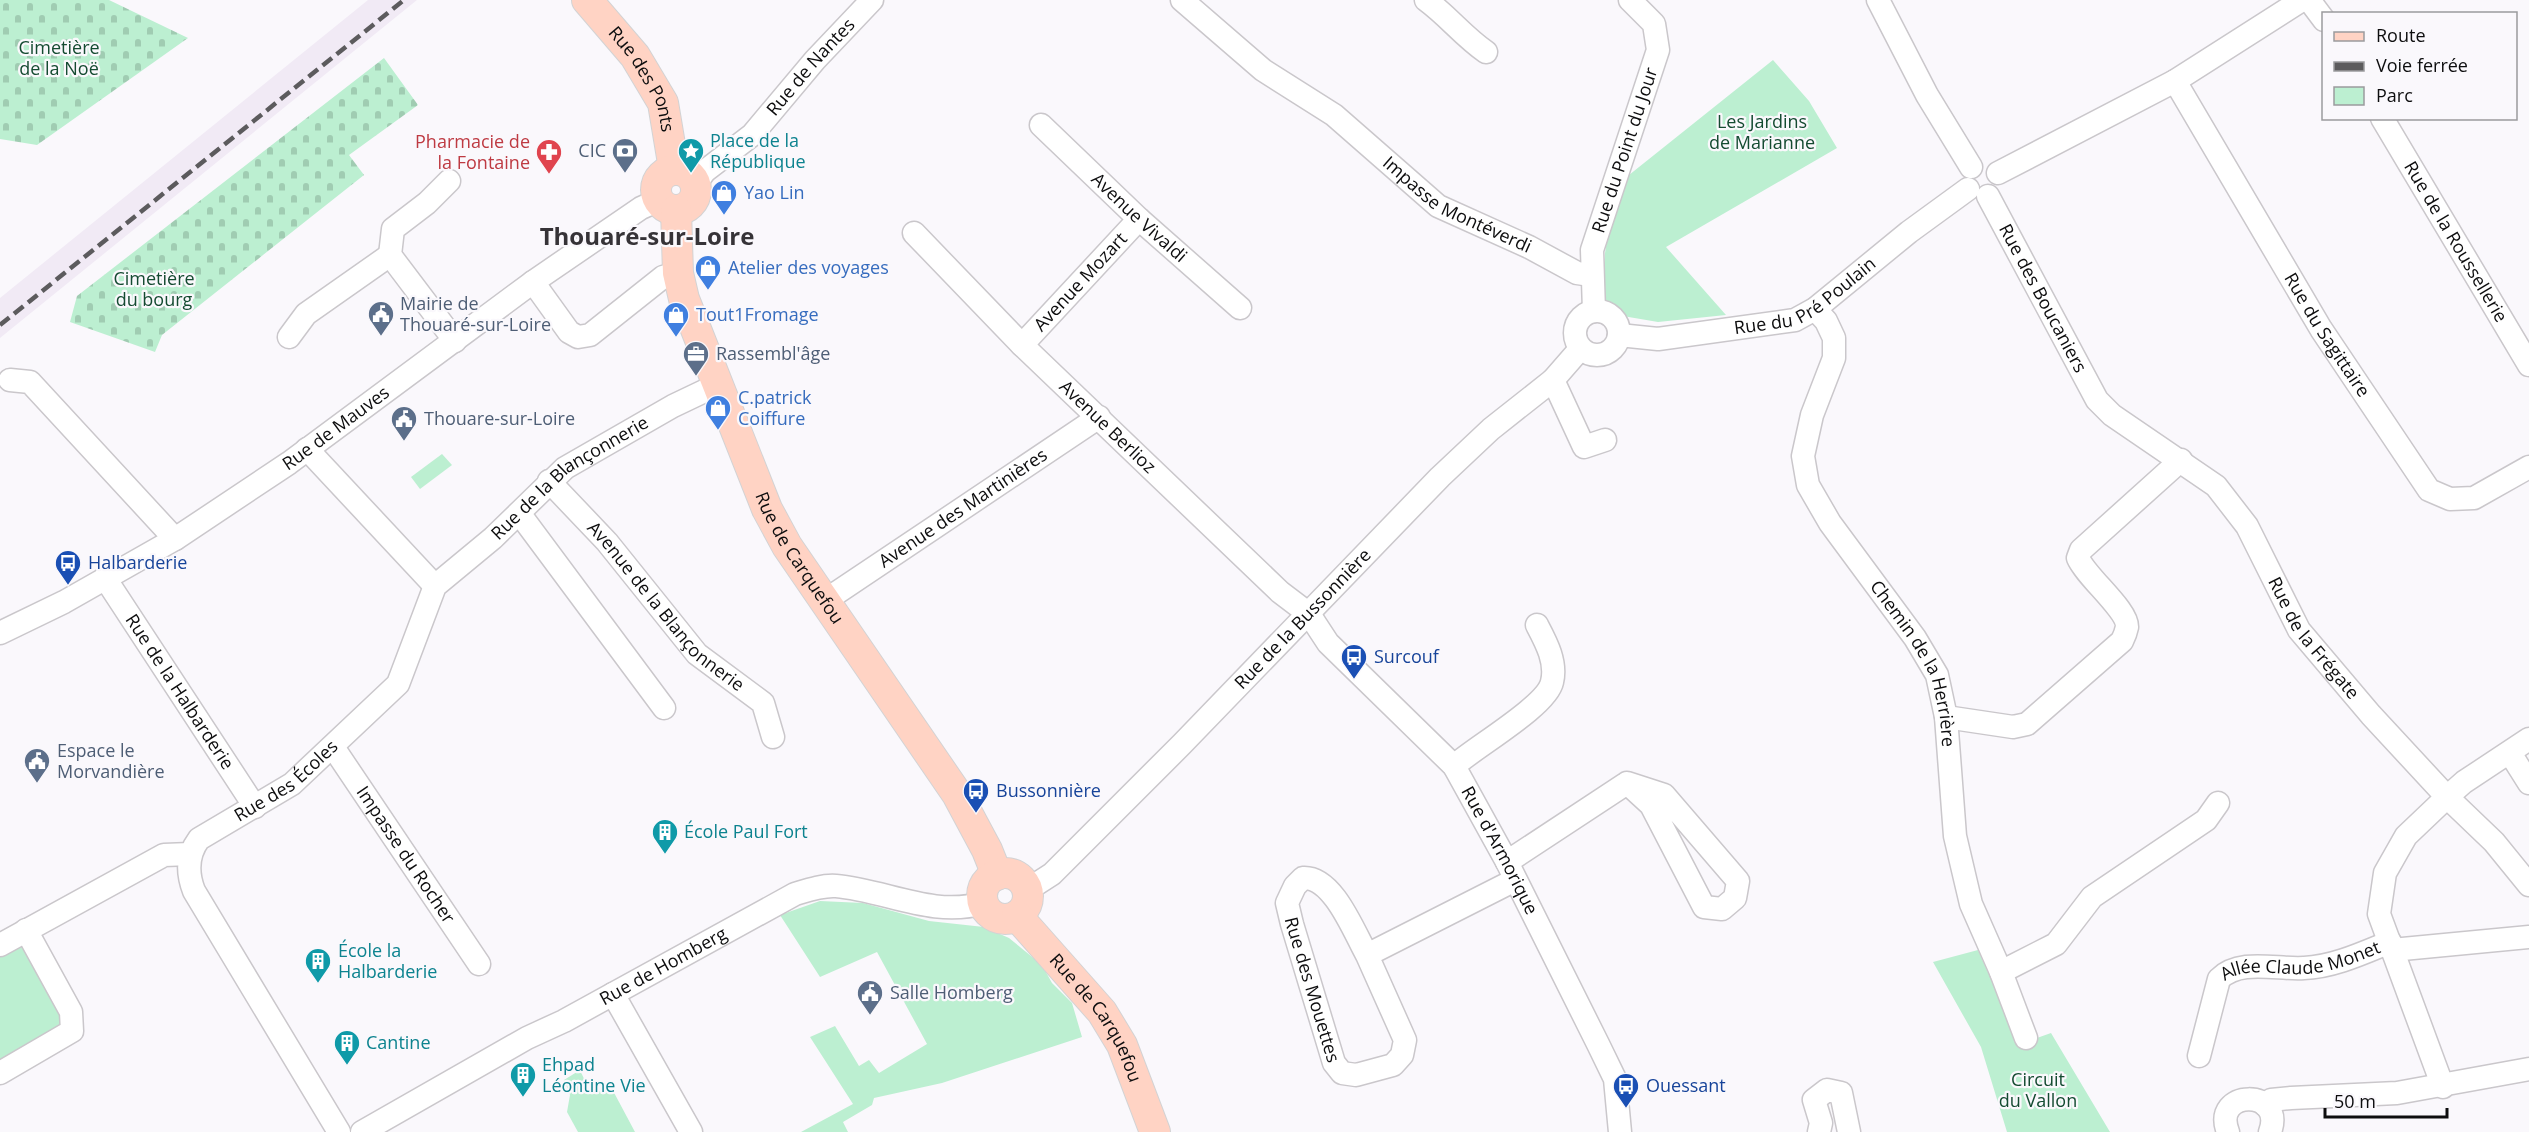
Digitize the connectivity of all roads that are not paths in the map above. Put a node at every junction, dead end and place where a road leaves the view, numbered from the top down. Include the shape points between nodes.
1 (587, 0) edge
2 (872, 0) edge
3 (1182, 0) edge
4 (1426, 0) edge
5 (1630, 0) edge
6 (1878, 0) edge
7 (2302, 0) edge
8 (2309, 0) edge
9 (2322, 17) edge
10 (1486, 52) dead end
11 (2175, 81) junction
12 (2383, 120) edge
13 (1041, 125) dead end
14 (685, 176) junction
15 (449, 180) dead end
16 (1976, 184) junction
17 (668, 205) junction
18 (1139, 219) junction
19 (914, 233) dead end
20 (390, 255) junction
21 (1591, 275) junction
22 (680, 280) junction
23 (533, 282) junction
24 (1240, 308) dead end
25 (1815, 309) junction
26 (1594, 311) junction
27 (1619, 335) junction
28 (289, 337) dead end
29 (455, 341) junction
30 (1022, 345) junction
31 (1580, 349) junction
32 (2529, 365) edge
33 (10, 380) dead end
34 (1553, 380) junction
35 (717, 385) junction
36 (2097, 400) joint
37 (1100, 417) junction
38 (1605, 440) dead end
39 (307, 449) junction
40 (2181, 460) junction
41 (2529, 467) edge
42 (549, 481) junction
43 (519, 513) junction
44 (176, 538) junction
45 (105, 578) junction
46 (435, 586) junction
47 (826, 600) junction
48 (1309, 614) junction
49 (1537, 625) dead end
50 (0, 633) edge
51 (664, 708) dead end
52 (1946, 717) junction
53 (773, 737) dead end
54 (2529, 739) edge
55 (333, 747) junction
56 (2510, 753) junction
57 (1454, 766) junction
58 (1627, 783) junction
59 (2529, 783) edge
60 (2447, 797) junction
61 (2218, 803) dead end
62 (255, 807) junction
63 (190, 854) junction
64 (1510, 871) junction
65 (1011, 879) junction
66 (2529, 885) edge
67 (983, 903) junction
68 (1017, 916) junction
69 (26, 930) junction
70 (2529, 937) edge
71 (0, 945) edge
72 (2391, 946) junction
73 (1367, 955) junction
74 (479, 964) dead end
75 (2001, 972) junction
76 (613, 994) junction
77 (2026, 1038) dead end
78 (2199, 1056) dead end
79 (2529, 1069) edge
80 (0, 1073) edge
81 (2443, 1087) junction
82 (2265, 1105) junction
83 (339, 1132) edge
84 (362, 1132) edge
85 (691, 1132) edge
86 (1155, 1132) edge
87 (1620, 1132) edge
88 (1819, 1132) edge
89 (1849, 1132) edge
90 (2228, 1132) edge
91 (2270, 1132) edge

1 - 14 main road, Rue des Ponts via 635,56 663,104
2 - 14 street, Rue de Nantes via 752,135 705,171
3 - 21 street, Impasse Montéverdi via 1263,70 1339,108 1438,206 1577,273
4 - 10 street
5 - 21 street, Rue du Point du Jour via 1654,24 1658,50 1592,250
6 - 16 street, Rue des Boucaniers
7 - 11 street
8 - 9 street
11 - 16 street via 1998,173 1986,163
11 - 41 street, Rue du Sagittaire via 2321,329 2429,490 2450,499 2474,498
12 - 32 street, Rue de la Roussellerie
13 - 18 street, Avenue Vivaldi
14 - 17 main road via 695,198 690,204
15 - 20 street via 393,229
16 - 25 street, Rue du Pré Poulain via 1909,232
16 - 36 street, Rue des Boucaniers
17 - 22 main road, Rue de Carquefou
17 - 23 street, Rue de Mauves via 641,208
18 - 24 street, Avenue Vivaldi
18 - 30 street, Avenue Mozart
19 - 30 street, Avenue Berlioz
20 - 28 street via 306,314
20 - 29 street
21 - 26 street, Rue du Point du Jour
22 - 23 street via 663,277 590,335 578,337 569,332
22 - 35 main road, Rue de Carquefou
23 - 29 street, Rue de Mauves
25 - 27 street, Rue du Pré Poulain via 1796,320 1711,333 1658,339
25 - 52 street, Chemin de la Herrière via 1834,338 1834,358 1812,415 1803,456 1808,485 1830,523 1915,638 1937,675
26 - 27 street via 1612,317
26 - 31 street via 1581,317 1575,329
27 - 31 street via 1613,349 1600,356
29 - 39 street, Rue de Mauves
30 - 37 street, Avenue Berlioz
31 - 34 street, Rue de la Bussonnière
33 - 44 street via 30,382
34 - 38 street via 1584,447
34 - 48 street, Rue de la Bussonnière via 1491,429 1440,477
35 - 42 street, Rue de la Blançonnerie via 663,412
35 - 47 main road, Rue de Carquefou via 767,509
36 - 40 street, Rue de la Frégate via 2112,415
37 - 47 street, Avenue des Martinières
37 - 48 street, Avenue Berlioz via 1280,592
39 - 44 street, Rue de Mauves
39 - 46 street
40 - 52 street via 2081,550 2078,558 2124,616 2127,627 2122,641 2027,724 2013,727
40 - 60 street, Rue de la Frégate via 2216,486 2247,526 2299,630 2371,716
42 - 43 street, Rue de la Blançonnerie
42 - 53 street, Avenue de la Blançonnerie via 607,542 697,654 763,703
43 - 46 street, Rue de la Blançonnerie
43 - 51 street
44 - 45 street, Rue de Mauves
45 - 50 street, Rue de Mauves
45 - 62 street, Rue de la Halbarderie
46 - 55 street, Rue des Écoles via 398,684
47 - 65 main road, Rue de Carquefou via 957,794 987,850
48 - 57 street, Rue d'Armorique via 1328,643
48 - 65 street, Rue de la Bussonnière via 1052,874 1035,885
49 - 57 street via 1550,648 1552,683 1537,704
52 - 75 street, Chemin de la Herrière via 1955,836 1971,904
54 - 56 street
55 - 62 street, Rue des Écoles via 281,791
55 - 74 street, Impasse du Rocher
56 - 59 street
56 - 60 street
57 - 64 street, Rue d'Armorique
58 - 58 street via 1664,795 1737,881 1735,898 1722,909 1704,907 1651,805
58 - 64 street
60 - 66 street, Rue de la Frégate via 2494,842
60 - 72 street via 2406,836 2385,873 2379,914
61 - 75 street via 2206,820 2092,897 2056,944
62 - 63 street, Rue des Écoles via 199,839
63 - 69 street via 164,855
63 - 83 street via 194,891
64 - 73 street
64 - 87 street, Rue d'Armorique via 1614,1079
65 - 67 main road via 983,889
65 - 68 main road via 1028,898
67 - 68 main road via 997,918
67 - 76 street, Rue de Homberg via 941,908 836,886 816,888 795,894
68 - 86 main road, Rue de Carquefou via 1102,1012 1126,1053
69 - 71 street
69 - 80 street via 71,1012 72,1031
70 - 72 street
72 - 78 street, Allée Claude Monet via 2327,965 2239,967 2226,971 2219,979
72 - 81 street
73 - 73 street, Rue des Mouettes via 1405,1040 1402,1055 1393,1065 1356,1075 1342,1073 1334,1063 1287,903 1303,878 1313,877 1330,890
75 - 77 street, Chemin de la Herrière
76 - 84 street, Rue de Homberg
76 - 85 street
79 - 81 street
81 - 82 street via 2397,1094 2271,1100
82 - 90 street via 2252,1098 2237,1102 2227,1113
82 - 91 street via 2273,1119
88 - 89 street via 1821,1123 1814,1100 1827,1090 1841,1093

